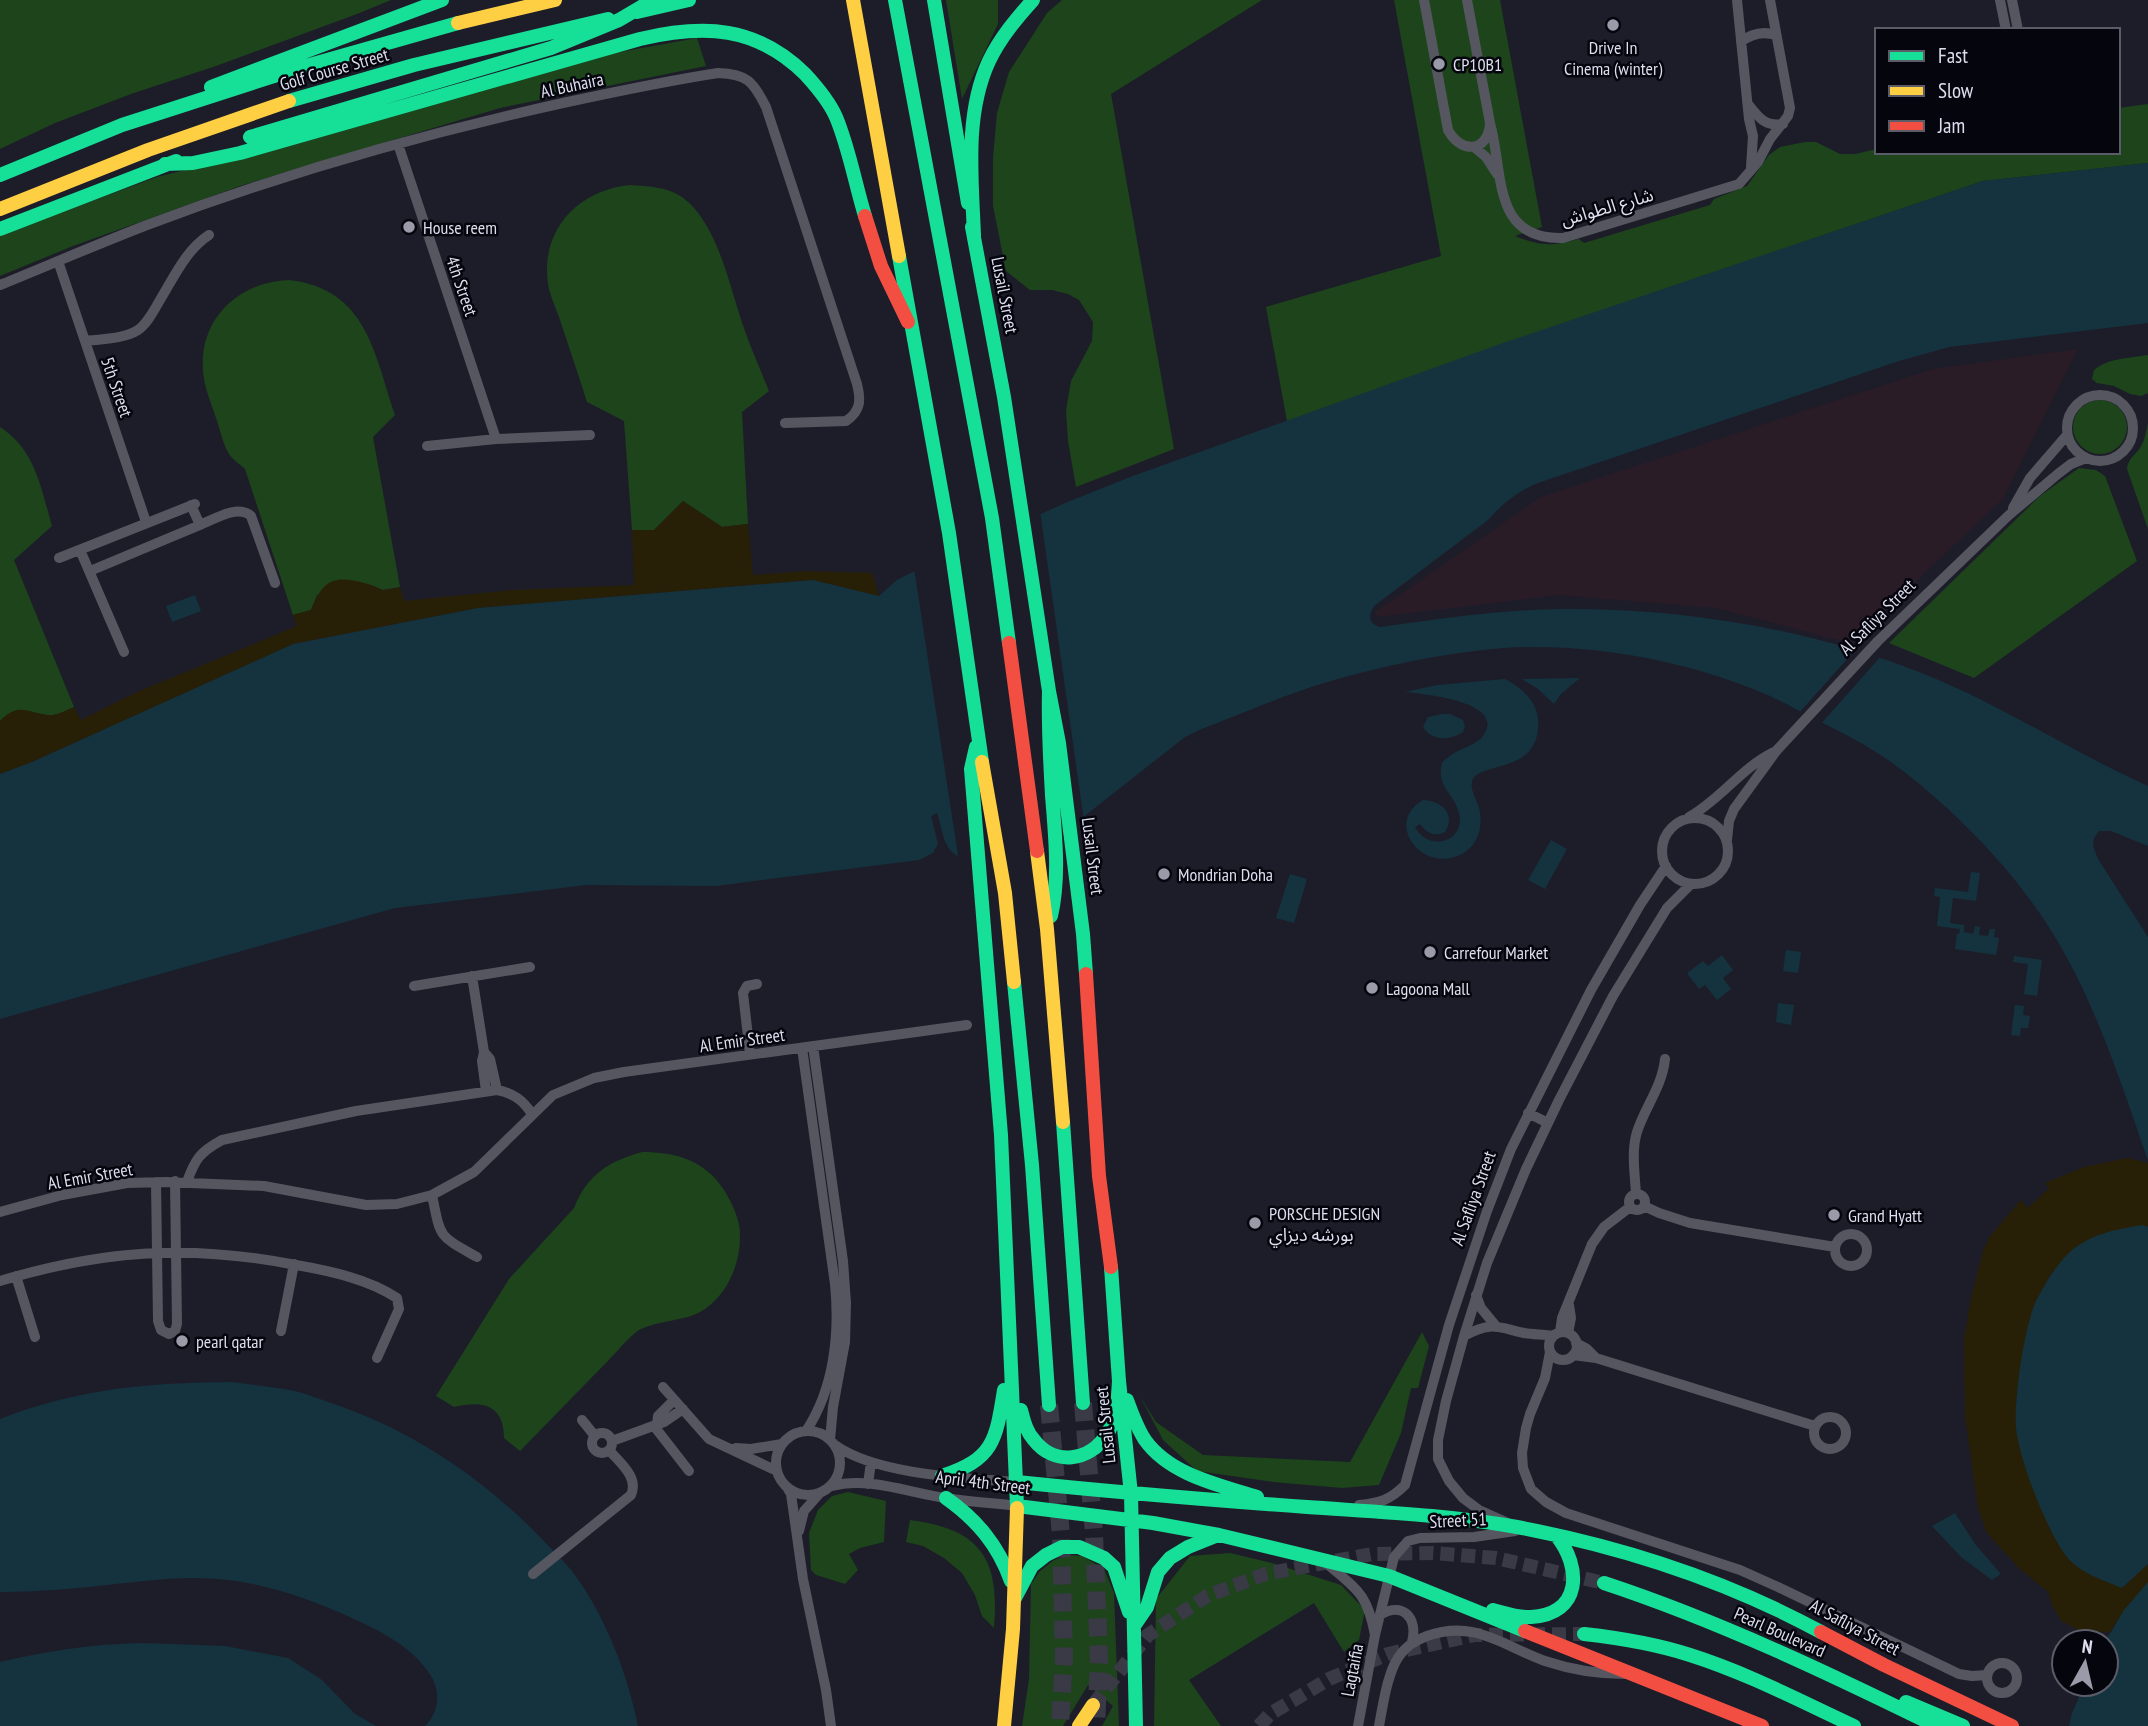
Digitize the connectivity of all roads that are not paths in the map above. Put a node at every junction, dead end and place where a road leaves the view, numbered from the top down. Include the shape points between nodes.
1 (442, 0) edge
2 (555, 0) edge
3 (653, 0) edge
4 (689, 0) edge
5 (853, 0) edge
6 (895, 0) edge
7 (934, 0) edge
8 (1033, 0) edge
9 (1423, 0) edge
10 (1467, 0) edge
11 (1737, 0) edge
12 (1770, 0) edge
13 (2000, 0) edge
14 (2012, 0) edge
15 (2006, 28) edge
16 (2018, 28) edge
17 (1776, 35) junction
18 (1741, 42) junction
19 (1748, 103) junction
20 (1490, 123) junction
21 (1783, 124) junction
22 (122, 125) junction
23 (398, 144) junction
24 (1474, 147) junction
25 (165, 164) junction
26 (1751, 171) junction
27 (0, 175) edge
28 (1499, 177) junction
29 (0, 209) edge
30 (0, 229) edge
31 (209, 235) dead end
32 (974, 236) junction
33 (58, 261) junction
34 (0, 285) edge
35 (914, 332) junction
36 (85, 341) junction
37 (785, 423) dead end
38 (590, 435) dead end
39 (2067, 435) junction
40 (496, 439) junction
41 (427, 446) dead end
42 (2086, 458) junction
43 (2009, 515) junction
44 (146, 522) junction
45 (200, 525) junction
46 (80, 550) junction
47 (59, 558) dead end
48 (89, 571) junction
49 (275, 583) dead end
50 (124, 652) dead end
51 (1049, 691) junction
52 (978, 737) junction
53 (1777, 750) junction
54 (1688, 818) junction
55 (1727, 840) junction
56 (1666, 866) junction
57 (1691, 884) junction
58 (1047, 929) junction
59 (530, 967) dead end
60 (472, 976) junction
61 (757, 984) dead end
62 (414, 986) dead end
63 (967, 1026) dead end
64 (808, 1047) junction
65 (750, 1054) junction
66 (1665, 1059) dead end
67 (491, 1090) junction
68 (1528, 1113) junction
69 (532, 1114) junction
70 (1548, 1123) junction
71 (175, 1181) junction
72 (156, 1182) junction
73 (187, 1182) junction
74 (1636, 1194) junction
75 (432, 1195) junction
76 (1644, 1206) junction
77 (1630, 1207) junction
78 (0, 1212) edge
79 (1835, 1247) dead end
80 (157, 1252) junction
81 (176, 1252) junction
82 (477, 1257) dead end
83 (294, 1264) junction
84 (16, 1276) junction
85 (0, 1281) edge
86 (1476, 1295) junction
87 (1495, 1325) junction
88 (281, 1331) dead end
89 (1464, 1336) junction
90 (35, 1337) dead end
91 (1556, 1340) junction
92 (1576, 1343) junction
93 (1011, 1348) junction
94 (839, 1354) junction
95 (1573, 1355) junction
96 (377, 1358) dead end
97 (1597, 1358) junction
98 (1561, 1359) junction
99 (1545, 1378) junction
100 (1119, 1381) junction
101 (663, 1387) dead end
102 (674, 1400) junction
103 (1083, 1403) tunnel mouth
104 (1049, 1405) tunnel mouth
105 (683, 1409) junction
106 (582, 1420) dead end
107 (655, 1425) junction
108 (1815, 1426) dead end
109 (806, 1431) junction
110 (595, 1436) junction
111 (832, 1442) junction
112 (782, 1444) junction
113 (722, 1445) junction
114 (611, 1446) junction
115 (871, 1462) junction
116 (689, 1471) dead end
117 (776, 1471) junction
118 (942, 1476) junction
119 (1017, 1482) junction
120 (867, 1484) junction
121 (831, 1486) junction
122 (788, 1489) junction
123 (819, 1494) junction
124 (1131, 1494) junction
125 (946, 1498) junction
126 (1279, 1504) junction
127 (1017, 1506) junction
128 (1323, 1508) junction
129 (1132, 1520) junction
130 (1521, 1528) junction
131 (1219, 1535) junction
132 (1556, 1535) junction
133 (798, 1542) junction
134 (1319, 1558) junction
135 (533, 1574) dead end
136 (1389, 1576) junction
137 (1604, 1583) tunnel mouth
138 (1447, 1599) junction
139 (1014, 1600) junction
140 (1380, 1615) junction
141 (1134, 1626) junction
142 (1375, 1634) junction
143 (1584, 1634) tunnel mouth
144 (1412, 1642) junction
145 (1634, 1674) junction
146 (1987, 1675) dead end
147 (1873, 1695) junction
148 (1093, 1705) tunnel mouth
149 (831, 1726) edge
150 (1004, 1726) edge
151 (1079, 1726) edge
152 (1136, 1726) edge
153 (1358, 1726) edge
154 (1379, 1726) edge
155 (1762, 1726) edge
156 (1854, 1726) edge
157 (1936, 1726) edge
158 (1963, 1726) edge
159 (2012, 1726) edge

1 - 22 main road via 232,78
2 - 22 main road, Golf Course Street via 299,68
3 - 25 main road via 582,36
4 - 29 main road, Golf Course Street via 456,54 300,98 160,145
5 - 35 main road
6 - 58 main road, Lusail Street via 992,518
7 - 32 main road, Lusail Street
8 - 32 main road via 1008,30 985,70 973,122
9 - 24 street, شارع الطواش via 1448,130 1459,144
10 - 20 street, شارع الطواش
11 - 18 street
12 - 17 street
13 - 15 street
14 - 16 street
17 - 18 street via 1754,34
17 - 21 street, شارع الطواش via 1790,108
18 - 19 street
19 - 21 street via 1765,122
19 - 26 street via 1753,136
20 - 24 street via 1487,137
20 - 28 street, شارع الطواش
21 - 26 street, شارع الطواش
22 - 27 main road, Golf Course Street
23 - 33 street, Al Buhaira via 208,203
23 - 37 street, Al Buhaira via 493,119 718,73 735,74 751,82 766,107 860,399 854,416 846,421
23 - 40 street, 4th Street
24 - 28 street, شارع الطواش
25 - 30 main road
25 - 35 main road via 183,165 274,143 647,36 731,32 752,38 792,61 822,93 845,139 883,274
26 - 28 street, شارع الطواش via 1732,187 1556,238 1535,236 1523,228 1505,203
31 - 36 street via 182,264 137,331
32 - 51 main road, Lusail Street
33 - 34 street, Al Buhaira
33 - 36 street, 5th Street
35 - 52 main road
36 - 44 street, 5th Street
38 - 40 street
39 - 42 street via 2074,449
39 - 42 street via 2070,413 2087,397 2104,394 2126,407 2133,429 2125,450 2107,460
39 - 43 street, Al Safliya Street via 2030,478
40 - 41 street
42 - 43 street, Al Safliya Street via 2071,464
43 - 53 street, Al Safliya Street via 1878,641
44 - 45 street via 194,504
44 - 46 street
45 - 48 street
45 - 49 street via 246,511
46 - 47 street
46 - 48 street
48 - 50 street
51 - 58 main road via 1047,725 1057,868
51 - 100 main road, Lusail Street via 1083,934
52 - 93 main road via 971,769 1001,1135
52 - 104 main road via 1005,893 1032,1165
53 - 54 street, Al Safliya Street
53 - 55 street, Al Safliya Street via 1734,809
54 - 55 street via 1707,819
54 - 56 street via 1673,826 1663,841
55 - 57 street via 1728,857 1721,872
56 - 57 street via 1676,878
56 - 68 street, Al Safliya Street via 1591,990
57 - 70 street, Al Safliya Street via 1667,908 1613,996
58 - 103 main road, Lusail Street
59 - 60 street
60 - 62 street
60 - 67 street via 484,1052 490,1059
61 - 65 street via 747,986 743,993
63 - 64 street, Al Emir Street
64 - 65 street, Al Emir Street
64 - 94 street via 827,1187
65 - 69 street, Al Emir Street via 594,1078 553,1095
66 - 74 street via 1660,1085 1636,1135
67 - 69 street via 521,1100
67 - 73 street via 222,1140 200,1154
68 - 70 street
68 - 128 street, Al Safliya Street via 1486,1211 1405,1485 1390,1499 1373,1504
69 - 75 street, Al Emir Street via 474,1172
70 - 86 street, Al Safliya Street
71 - 72 street, Al Emir Street
71 - 73 street, Al Emir Street
71 - 81 street
72 - 78 street, Al Emir Street via 62,1195
72 - 80 street
73 - 75 street, Al Emir Street via 264,1186 366,1205 397,1204
74 - 76 street via 1645,1198
74 - 77 street via 1630,1197
75 - 82 street via 438,1229 445,1239
76 - 77 street
76 - 79 street via 1690,1223
77 - 91 street via 1604,1227 1592,1244 1569,1305 1571,1318
80 - 81 street
80 - 81 street via 158,1321 161,1331 169,1334 177,1324
80 - 84 street via 90,1259
81 - 83 street via 211,1252
83 - 88 street
83 - 96 street via 345,1276 397,1298 399,1309
84 - 85 street
84 - 90 street
86 - 87 street
86 - 89 street, Al Safliya Street
87 - 89 street
87 - 91 street
89 - 130 street, Al Safliya Street via 1446,1401 1438,1459 1463,1498
91 - 92 street
91 - 98 street via 1555,1357
91 - 99 street
92 - 95 street
92 - 97 street
93 - 100 main road via 1027,1434 1056,1457 1083,1455 1106,1438 1117,1410
93 - 118 main road via 1000,1422 991,1445 971,1466
93 - 119 main road
94 - 109 street via 824,1398
94 - 111 street
95 - 97 street
95 - 98 street
97 - 108 street
98 - 99 street
99 - 146 street via 1530,1414 1522,1453 1531,1489 1546,1502 1566,1513 1740,1570 1959,1674
100 - 124 main road, Lusail Street
100 - 126 main road via 1136,1426 1150,1447 1169,1462 1195,1478
101 - 102 street
102 - 105 street
102 - 107 street via 657,1416
105 - 107 street
105 - 113 street via 709,1439
106 - 110 street
107 - 114 street
107 - 116 street
109 - 111 street
109 - 112 street
110 - 114 street via 605,1433
110 - 114 street via 595,1450 602,1453
111 - 115 street, April 4th Street
111 - 121 street via 840,1469
112 - 113 street via 751,1449
112 - 117 street
113 - 117 street
114 - 135 street via 631,1477 631,1495
115 - 118 street, April 4th Street
115 - 120 street
117 - 122 street
118 - 119 street, April 4th Street
119 - 124 main road, April 4th Street
119 - 127 main road
120 - 121 street, April 4th Street
120 - 125 street, April 4th Street
121 - 123 street
122 - 123 street via 803,1496
122 - 133 street
123 - 133 street via 804,1511
124 - 126 main road, Al Safliya Street
124 - 129 main road, Lusail Street
125 - 127 street, April 4th Street
125 - 139 main road via 974,1519 996,1546
126 - 128 main road, Al Safliya Street
127 - 129 main road, April 4th Street
127 - 139 main road
128 - 130 main road, Al Safliya Street
129 - 131 main road
129 - 141 main road, Lusail Street
130 - 132 main road, Al Safliya Street
130 - 136 street, Street 51 via 1474,1537 1408,1541 1394,1556
131 - 134 main road
131 - 141 main road via 1170,1558 1158,1572 1147,1607
132 - 138 main road via 1572,1555 1575,1579 1556,1609 1533,1618 1520,1617
132 - 159 main road, Al Safliya Street via 1651,1560 1748,1595
133 - 149 street
134 - 136 main road
134 - 142 street, Lagtaifia via 1364,1598
136 - 138 main road
136 - 140 street, Street 51
137 - 147 main road, Pearl Boulevard via 1674,1607
138 - 145 main road
139 - 141 main road via 1032,1566 1062,1547 1079,1547 1114,1567
139 - 150 main road
140 - 142 street, Street 51
140 - 144 street via 1396,1610 1411,1617
141 - 152 main road, Lusail Street
142 - 153 street, Lagtaifia
143 - 156 main road via 1637,1641 1714,1663
144 - 145 street via 1447,1632 1480,1633 1574,1670
144 - 154 street via 1396,1662
145 - 155 main road
147 - 157 main road, Pearl Boulevard
147 - 158 main road via 1911,1704
148 - 151 main road

